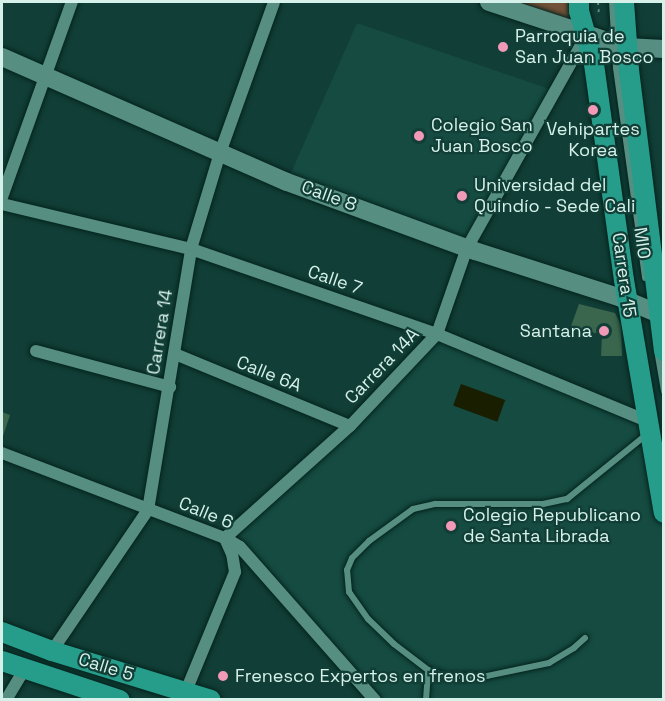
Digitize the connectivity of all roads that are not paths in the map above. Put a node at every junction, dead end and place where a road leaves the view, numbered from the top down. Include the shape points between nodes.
1 (72, 2) edge
2 (273, 2) edge
3 (492, 2) edge
4 (612, 2) edge
5 (624, 2) edge
6 (584, 7) edge
7 (590, 35) junction
8 (620, 45) junction
9 (663, 49) edge
10 (2, 57) edge
11 (45, 76) junction
12 (220, 153) junction
13 (2, 197) edge
14 (2, 204) edge
15 (467, 248) junction
16 (191, 249) junction
17 (646, 287) dead end
18 (647, 307) edge
19 (437, 334) junction
20 (36, 351) dead end
21 (663, 351) edge
22 (175, 354) junction
23 (650, 380) dead end
24 (170, 387) junction
25 (663, 391) edge
26 (350, 426) junction
27 (648, 427) junction
28 (2, 453) edge
29 (148, 510) junction
30 (663, 513) edge
31 (225, 538) junction
32 (2, 632) edge
33 (585, 638) dead end
34 (52, 651) junction
35 (2, 661) edge
36 (24, 670) junction
37 (428, 670) junction
38 (186, 691) junction
39 (6, 699) edge
40 (120, 699) edge
41 (211, 699) edge
42 (375, 699) edge
43 (426, 699) edge

1 - 11 street
2 - 12 street, Carrera 14
3 - 7 street
4 - 8 lane, MIO
5 - 8 main road, Carrera 15
6 - 7 main road, Carrera 15 via 579,10
7 - 8 street
7 - 15 street, Carrera 14A
7 - 18 main road, Carrera 15
8 - 9 street
8 - 17 lane, MIO
8 - 18 main road, Carrera 15
10 - 11 street, Calle 8
11 - 12 street, Calle 8
11 - 13 street
12 - 15 street, Calle 8 via 287,182
12 - 16 street, Carrera 14
14 - 16 street, Calle 7
15 - 18 street, Calle 8
15 - 19 street, Carrera 14A
16 - 19 street, Calle 7
16 - 22 street, Carrera 14
18 - 21 main road, Carrera 15
18 - 23 lane
18 - 25 lane
18 - 27 main road, Carrera 15
19 - 26 street, Carrera 14A
19 - 27 street, Calle 7
20 - 24 street
22 - 24 street, Carrera 14
22 - 26 street, Calle 6A
24 - 29 street, Carrera 14
26 - 31 street, Carrera 14A
27 - 30 main road, Carrera 15
27 - 37 lane via 567,499 543,504 423,504 394,521 352,558 346,579 358,607 394,644
28 - 29 street, Calle 6
29 - 31 street, Calle 6
29 - 34 street, Carrera 14
31 - 38 street via 235,572
31 - 42 street, Calle 6 via 251,557
32 - 34 main road, Calle 5
33 - 37 lane via 549,663 487,676 447,676
34 - 38 main road, Calle 5
35 - 36 main road, Calle 5
36 - 39 street
36 - 40 main road, Calle 5
37 - 43 lane
38 - 41 main road, Calle 5

